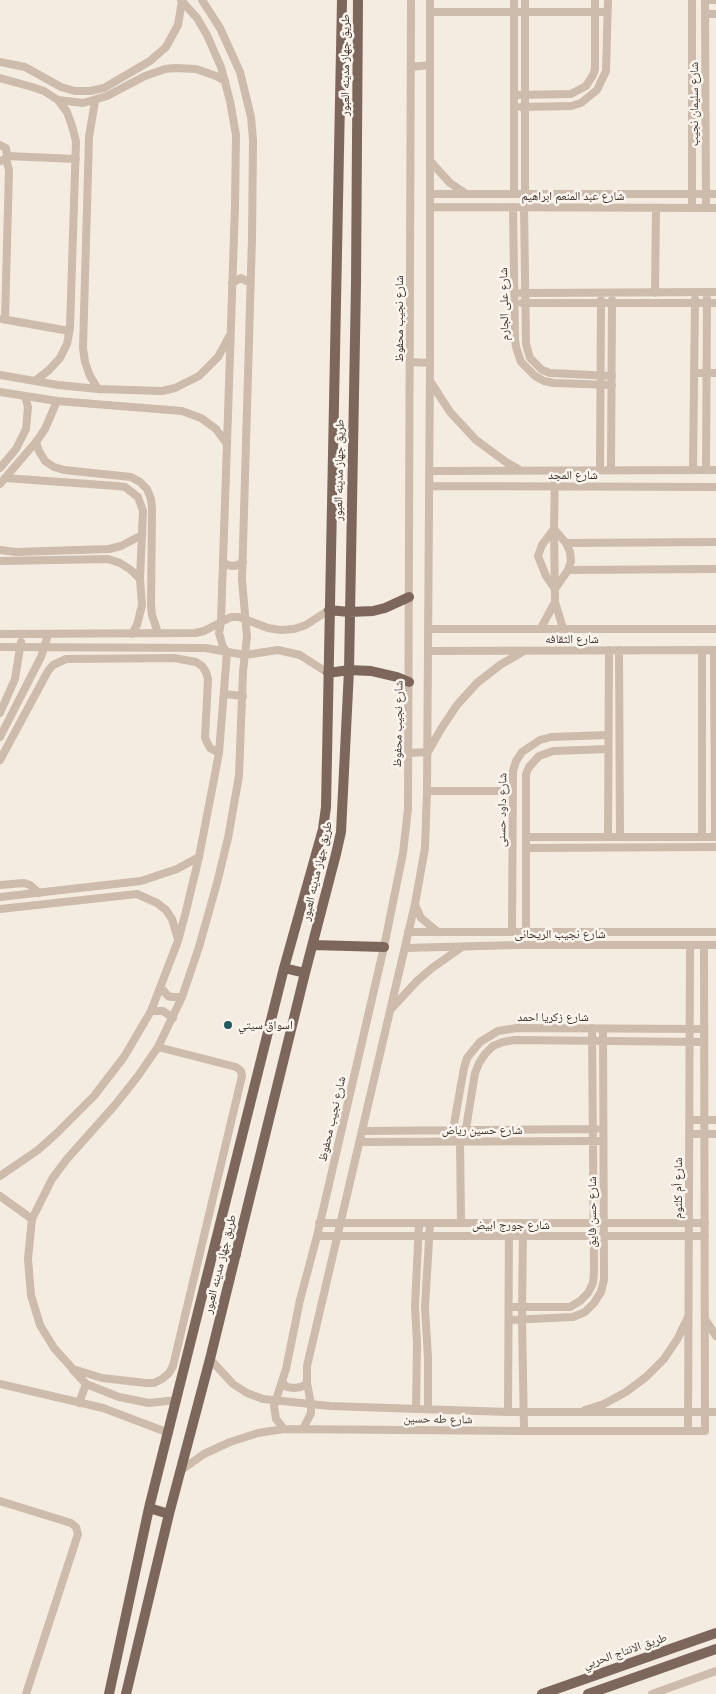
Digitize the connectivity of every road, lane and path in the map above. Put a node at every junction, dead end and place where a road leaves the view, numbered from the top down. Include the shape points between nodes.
1 (181, 0) edge
2 (202, 0) edge
3 (342, 0) edge
4 (358, 0) edge
5 (411, 0) edge
6 (430, 0) edge
7 (514, 0) edge
8 (525, 0) edge
9 (596, 0) edge
10 (608, 0) edge
11 (692, 0) edge
12 (705, 0) edge
13 (716, 0) edge
14 (430, 12) junction
15 (514, 12) junction
16 (525, 12) junction
17 (595, 12) junction
18 (608, 12) junction
19 (716, 14) edge
20 (705, 18) junction
21 (692, 22) junction
22 (0, 62) edge
23 (430, 66) junction
24 (411, 67) junction
25 (38, 72) junction
26 (0, 78) edge
27 (117, 81) junction
28 (225, 81) junction
29 (32, 86) junction
30 (121, 89) junction
31 (514, 95) junction
32 (525, 95) junction
33 (58, 100) junction
34 (95, 101) junction
35 (514, 107) junction
36 (525, 107) junction
37 (0, 145) edge
38 (4, 159) edge
39 (76, 159) junction
40 (430, 161) junction
41 (430, 194) junction
42 (466, 194) junction
43 (514, 194) junction
44 (525, 194) junction
45 (692, 194) junction
46 (706, 194) junction
47 (716, 194) edge
48 (430, 207) junction
49 (513, 208) junction
50 (524, 208) junction
51 (656, 208) junction
52 (692, 208) junction
53 (706, 208) junction
54 (716, 208) edge
55 (250, 282) junction
56 (232, 283) junction
57 (336, 284) junction
58 (356, 284) junction
59 (655, 292) junction
60 (695, 292) junction
61 (707, 292) junction
62 (716, 292) edge
63 (514, 293) junction
64 (525, 293) junction
65 (601, 293) junction
66 (612, 293) junction
67 (515, 303) junction
68 (526, 303) junction
69 (601, 303) junction
70 (695, 303) junction
71 (612, 304) junction
72 (707, 304) junction
73 (716, 304) edge
74 (2, 319) edge
75 (69, 331) junction
76 (231, 333) junction
77 (530, 358) junction
78 (410, 362) junction
79 (521, 362) junction
80 (430, 363) junction
81 (694, 373) junction
82 (707, 373) junction
83 (716, 373) edge
84 (3, 375) edge
85 (600, 376) junction
86 (612, 376) junction
87 (35, 381) junction
88 (430, 381) junction
89 (600, 385) junction
90 (612, 385) junction
91 (694, 386) junction
92 (707, 386) junction
93 (716, 386) edge
94 (98, 389) junction
95 (162, 391) junction
96 (1, 392) edge
97 (25, 396) junction
98 (57, 401) junction
99 (161, 408) junction
100 (36, 442) junction
101 (227, 444) junction
102 (0, 468) edge
103 (522, 470) junction
104 (600, 470) junction
105 (611, 470) junction
106 (646, 470) junction
107 (693, 470) junction
108 (706, 470) junction
109 (716, 470) edge
110 (430, 471) junction
111 (555, 471) junction
112 (3, 481) edge
113 (429, 486) junction
114 (646, 486) junction
115 (716, 486) edge
116 (555, 487) junction
117 (554, 529) junction
118 (142, 535) junction
119 (716, 542) edge
120 (566, 543) junction
121 (0, 550) edge
122 (0, 561) edge
123 (223, 561) junction
124 (243, 562) junction
125 (716, 569) edge
126 (568, 570) junction
127 (140, 579) junction
128 (555, 589) junction
129 (409, 597) junction
130 (555, 602) junction
131 (329, 610) junction
132 (349, 612) junction
133 (246, 619) junction
134 (221, 621) junction
135 (541, 628) junction
136 (563, 628) junction
137 (428, 629) junction
138 (716, 630) edge
139 (158, 633) junction
140 (0, 634) edge
141 (132, 634) junction
142 (22, 635) junction
143 (48, 635) junction
144 (0, 646) edge
145 (21, 647) junction
146 (45, 648) junction
147 (428, 650) junction
148 (526, 650) junction
149 (608, 650) junction
150 (619, 650) junction
151 (702, 650) junction
152 (715, 650) edge
153 (227, 652) junction
154 (245, 655) junction
155 (349, 670) junction
156 (328, 673) junction
157 (409, 682) junction
158 (224, 694) junction
159 (243, 696) junction
160 (0, 713) edge
161 (608, 735) junction
162 (0, 737) edge
163 (715, 738) edge
164 (608, 749) junction
165 (715, 749) edge
166 (428, 752) junction
167 (219, 753) junction
168 (408, 753) junction
169 (0, 760) edge
170 (512, 790) junction
171 (427, 791) junction
172 (512, 801) junction
173 (526, 801) junction
174 (526, 837) junction
175 (608, 837) junction
176 (620, 837) junction
177 (702, 837) junction
178 (716, 837) edge
179 (716, 847) edge
180 (526, 848) junction
181 (199, 857) junction
182 (0, 885) edge
183 (39, 893) junction
184 (0, 897) edge
185 (415, 904) junction
186 (0, 909) edge
187 (408, 932) junction
188 (512, 932) junction
189 (526, 932) junction
190 (587, 932) junction
191 (716, 932) edge
192 (439, 933) junction
193 (178, 941) junction
194 (313, 945) junction
195 (587, 945) junction
196 (690, 945) junction
197 (704, 945) junction
198 (716, 945) edge
199 (464, 946) junction
200 (384, 947) junction
201 (405, 948) junction
202 (284, 968) junction
203 (305, 973) junction
204 (161, 988) junction
205 (182, 997) junction
206 (152, 1010) junction
207 (390, 1010) junction
208 (173, 1018) junction
209 (592, 1028) junction
210 (603, 1028) junction
211 (690, 1029) junction
212 (704, 1029) junction
213 (592, 1041) junction
214 (603, 1041) junction
215 (690, 1042) junction
216 (704, 1042) junction
217 (158, 1047) junction
218 (690, 1120) junction
219 (704, 1120) junction
220 (716, 1120) edge
221 (466, 1129) junction
222 (593, 1129) junction
223 (603, 1129) junction
224 (453, 1130) junction
225 (362, 1131) junction
226 (690, 1134) junction
227 (704, 1134) junction
228 (716, 1134) edge
229 (459, 1141) junction
230 (593, 1141) junction
231 (603, 1141) junction
232 (360, 1142) junction
233 (0, 1176) edge
234 (0, 1196) edge
235 (32, 1219) junction
236 (319, 1223) junction
237 (419, 1223) junction
238 (430, 1223) junction
239 (461, 1223) junction
240 (509, 1223) junction
241 (523, 1223) junction
242 (594, 1223) junction
243 (603, 1223) junction
244 (689, 1223) junction
245 (705, 1223) junction
246 (342, 1224) junction
247 (316, 1236) junction
248 (418, 1236) junction
249 (429, 1236) junction
250 (509, 1236) junction
251 (523, 1236) junction
252 (594, 1236) junction
253 (604, 1236) junction
254 (689, 1236) junction
255 (705, 1236) junction
256 (339, 1237) junction
257 (214, 1250) junction
258 (236, 1255) junction
259 (508, 1307) junction
260 (522, 1307) junction
261 (689, 1315) junction
262 (706, 1319) junction
263 (508, 1320) junction
264 (522, 1320) junction
265 (716, 1336) edge
266 (210, 1360) junction
267 (73, 1369) junction
268 (282, 1382) junction
269 (307, 1383) junction
270 (0, 1384) edge
271 (86, 1384) junction
272 (131, 1400) junction
273 (176, 1400) junction
274 (276, 1400) junction
275 (79, 1402) junction
276 (311, 1404) junction
277 (416, 1409) junction
278 (428, 1409) junction
279 (508, 1412) junction
280 (523, 1412) junction
281 (580, 1412) junction
282 (689, 1412) junction
283 (705, 1412) junction
284 (716, 1412) edge
285 (126, 1417) junction
286 (284, 1429) junction
287 (303, 1429) junction
288 (688, 1431) junction
289 (524, 1432) junction
290 (169, 1433) junction
291 (180, 1471) junction
292 (0, 1501) edge
293 (149, 1508) junction
294 (169, 1514) junction
295 (716, 1632) edge
296 (716, 1648) edge
297 (716, 1671) edge
298 (26, 1694) edge
299 (109, 1694) edge
300 (126, 1694) edge
301 (542, 1694) edge
302 (588, 1694) edge
303 (652, 1694) edge

1 - 27 street via 178,25 166,47 150,62
1 - 28 street via 207,35
2 - 55 street via 235,60 251,117
3 - 57 main road, طريق جهاز مدينه العبور
4 - 58 main road, طريق جهاز مدينه العبور
5 - 24 street, شارع نجيب محفوظ
6 - 14 street
7 - 15 street
8 - 16 street
9 - 17 street
10 - 18 street
11 - 21 street, شارع سليمان نجيب
12 - 13 street
12 - 20 street, شارع سليمان نجيب
14 - 15 street
14 - 23 street
15 - 16 street
15 - 31 street
16 - 17 street
16 - 32 street
17 - 18 street
17 - 32 street via 595,69 586,86 571,94
18 - 36 street via 606,71 597,90 581,103 571,106
19 - 20 street
20 - 21 street
20 - 46 street, شارع سليمان نجيب
21 - 45 street, شارع سليمان نجيب
22 - 25 street
23 - 24 street
23 - 40 street
24 - 78 street, شارع نجيب محفوظ
25 - 27 street via 61,87 75,91 104,88
25 - 29 street
26 - 29 street
27 - 30 street
28 - 30 street via 201,70 175,68 155,72
28 - 56 street via 236,135
29 - 33 street
30 - 34 street
31 - 32 street
31 - 35 street
32 - 36 street
33 - 34 street
33 - 39 street via 72,126
34 - 94 street via 89,137 83,348 85,362
35 - 36 street
35 - 43 street
36 - 44 street
37 - 38 street via 6,148
38 - 39 street
38 - 74 street via 8,164 9,178
39 - 75 street
40 - 41 street
40 - 42 street via 450,183
41 - 42 street, شارع عبد المنعم ابراهيم
41 - 48 street
42 - 43 street, شارع عبد المنعم ابراهيم
43 - 44 street, شارع عبد المنعم ابراهيم
44 - 45 street, شارع عبد المنعم ابراهيم
45 - 46 street, شارع عبد المنعم ابراهيم
45 - 52 street, شارع سليمان نجيب
46 - 47 street, شارع عبد المنعم ابراهيم
46 - 53 street, شارع سليمان نجيب
48 - 49 street, شارع عبد المنعم ابراهيم
48 - 80 street
49 - 50 street, شارع عبد المنعم ابراهيم
49 - 63 street, شارع على الجارم
50 - 51 street, شارع عبد المنعم ابراهيم
50 - 64 street, شارع على الجارم
51 - 52 street, شارع عبد المنعم ابراهيم
51 - 59 street
52 - 53 street, شارع عبد المنعم ابراهيم
53 - 54 street, شارع عبد المنعم ابراهيم
55 - 56 street via 241,278
55 - 124 street
56 - 76 street
57 - 58 main road
57 - 131 main road, طريق جهاز مدينه العبور
58 - 132 main road, طريق جهاز مدينه العبور
59 - 60 street
59 - 66 street
60 - 61 street
60 - 70 street
61 - 62 street
61 - 72 street
63 - 64 street
63 - 67 street, شارع على الجارم
64 - 65 street
64 - 68 street, شارع على الجارم
65 - 66 street
65 - 69 street
66 - 71 street
67 - 68 street
67 - 79 street, شارع على الجارم via 516,347
68 - 69 street
68 - 77 street, شارع على الجارم via 526,344
69 - 71 street
69 - 85 street
70 - 71 street
70 - 72 street
70 - 81 street
71 - 86 street
72 - 73 street
72 - 82 street
74 - 75 street
75 - 87 street via 60,358
76 - 95 street via 209,367 188,383
76 - 101 street
77 - 79 street
77 - 85 street via 550,374
78 - 80 street
78 - 129 street, شارع نجيب محفوظ
79 - 89 street via 535,376 554,383
80 - 88 street
81 - 82 street
81 - 91 street
82 - 83 street
82 - 92 street
84 - 87 street
84 - 96 street
85 - 86 street
85 - 89 street
86 - 90 street
87 - 94 street
88 - 103 street via 450,412 476,440
88 - 110 street
89 - 90 street
89 - 104 street
90 - 105 street
91 - 92 street
91 - 107 street
92 - 93 street
92 - 108 street
94 - 95 street
95 - 99 street
96 - 97 street
97 - 98 street
97 - 102 street via 28,407 26,429 22,440
98 - 99 street
98 - 100 street
99 - 101 street via 200,418 216,429
100 - 112 street
100 - 139 street via 45,460 54,467 131,477 147,489 152,509 151,605
101 - 123 street
103 - 110 street, شارع المجد
103 - 111 street, شارع المجد
104 - 105 street, شارع المجد
104 - 111 street, شارع المجد
105 - 106 street, شارع المجد
106 - 107 street, شارع المجد
106 - 114 street
107 - 108 street, شارع المجد
108 - 109 street, شارع المجد
110 - 113 street
111 - 116 street
112 - 118 street via 125,487 138,496 141,504
113 - 116 street, شارع المجد
113 - 137 street
114 - 115 street, شارع المجد
114 - 116 street, شارع المجد
116 - 117 street
117 - 120 street
117 - 128 street
117 - 128 street via 538,556
118 - 121 street via 109,549
118 - 127 street
119 - 120 street
120 - 126 street via 571,561
122 - 127 street via 108,559 120,563
123 - 124 street via 233,566
123 - 134 street
124 - 133 street via 242,593
125 - 126 street
126 - 128 street
127 - 141 street via 142,605
128 - 130 street
129 - 132 main road via 385,608
129 - 157 street, شارع نجيب محفوظ
130 - 135 street
130 - 136 street
131 - 132 main road
131 - 133 street via 294,629 268,628
131 - 156 main road, طريق جهاز مدينه العبور
132 - 155 main road, طريق جهاز مدينه العبور
133 - 134 street via 231,617
133 - 154 street
134 - 139 street via 214,627 195,633
134 - 153 street via 220,640
135 - 136 street, شارع الثقافه
135 - 137 street, شارع الثقافه
136 - 138 street, شارع الثقافه
137 - 147 street
139 - 141 street
140 - 142 street
141 - 143 street
142 - 143 street
142 - 145 street
143 - 146 street
144 - 145 street
145 - 146 street
145 - 160 street via 14,684
146 - 153 street via 199,648
146 - 162 street
147 - 148 street, شارع الثقافه
147 - 166 street
148 - 149 street, شارع الثقافه
148 - 166 street via 477,683 457,705
149 - 150 street, شارع الثقافه
149 - 161 street
150 - 151 street, شارع الثقافه
150 - 176 street
151 - 152 street, شارع الثقافه
151 - 177 street
152 - 163 street
153 - 154 street
153 - 158 street
154 - 156 street via 266,651 289,652 310,660
154 - 159 street
155 - 156 main road
155 - 157 main road via 384,673
155 - 194 main road, طريق جهاز مدينه العبور via 343,811 336,854
156 - 202 main road, طريق جهاز مدينه العبور via 323,829
157 - 168 street, شارع نجيب محفوظ
158 - 159 street
158 - 167 street
159 - 205 street via 239,776 228,838
161 - 164 street
161 - 170 street, شارع داود حسنى via 551,737 530,745 514,766
163 - 165 street
164 - 173 street, شارع داود حسنى via 552,751 538,756 526,774
164 - 175 street
165 - 178 street
166 - 168 street
166 - 171 street
167 - 169 street via 210,748 205,738 208,679 202,666 196,662 174,658 66,659 48,671
167 - 181 street
168 - 200 street, شارع نجيب محفوظ via 408,809 403,853
170 - 171 street
170 - 172 street, شارع داود حسنى
171 - 185 street via 425,848
172 - 173 street
172 - 188 street, شارع داود حسنى
173 - 174 street, شارع داود حسنى
174 - 175 street
174 - 180 street, شارع داود حسنى
175 - 176 street
176 - 177 street
177 - 178 street
179 - 180 street
180 - 189 street, شارع داود حسنى
181 - 183 street via 177,869 142,881
181 - 193 street
182 - 183 street via 24,883
183 - 184 street
185 - 187 street
185 - 192 street via 421,918
186 - 193 street via 137,894 166,910
187 - 192 street, شارع نجيب الريحانى
187 - 201 street
188 - 189 street, شارع نجيب الريحانى
188 - 192 street, شارع نجيب الريحانى
189 - 190 street, شارع نجيب الريحانى
190 - 191 street, شارع نجيب الريحانى
190 - 195 street
193 - 204 street
194 - 200 main road
194 - 203 main road, طريق جهاز مدينه العبور
195 - 196 street, شارع نجيب الريحانى
195 - 199 street, شارع نجيب الريحانى
196 - 197 street, شارع نجيب الريحانى
196 - 211 street, شارع أم كلثوم
197 - 198 street, شارع نجيب الريحانى
197 - 212 street
199 - 201 street, شارع نجيب الريحانى
199 - 207 street via 417,981
200 - 236 street, شارع نجيب محفوظ
201 - 207 street
202 - 203 main road
202 - 257 main road, طريق جهاز مدينه العبور
203 - 258 main road, طريق جهاز مدينه العبور
204 - 205 street via 172,998
204 - 206 street
205 - 208 street
206 - 208 street via 163,1011
206 - 233 street via 124,1057 94,1096 51,1139
207 - 225 street
208 - 217 street
209 - 210 street, شارع زكريا احمد
209 - 213 street, شارع حسن فايق
209 - 224 street, شارع زكريا احمد via 508,1029 488,1036 473,1050 466,1063
210 - 211 street, شارع زكريا احمد
210 - 214 street, شارع حسن فايق
211 - 212 street, شارع زكريا احمد
211 - 215 street, شارع أم كلثوم
212 - 216 street
213 - 214 street, شارع زكريا احمد
213 - 221 street, شارع زكريا احمد via 514,1040 493,1046 478,1063
213 - 222 street, شارع حسن فايق
214 - 215 street, شارع زكريا احمد
214 - 223 street, شارع حسن فايق
215 - 216 street, شارع زكريا احمد
215 - 218 street, شارع أم كلثوم
216 - 219 street
217 - 235 street via 115,1105 52,1179
217 - 267 street via 236,1067 242,1076 176,1356 169,1373 154,1383 102,1378
218 - 219 street
218 - 226 street, شارع أم كلثوم
219 - 220 street
219 - 227 street
221 - 222 street, شارع حسين رياض
221 - 224 street, شارع حسين رياض
221 - 229 street, شارع زكريا احمد
222 - 223 street, شارع حسين رياض
222 - 230 street, شارع حسن فايق
223 - 231 street, شارع حسن فايق
224 - 225 street, شارع حسين رياض
224 - 229 street, شارع زكريا احمد
225 - 232 street
226 - 227 street
226 - 244 street, شارع أم كلثوم
227 - 228 street
227 - 245 street
229 - 230 street, شارع حسين رياض
229 - 232 street, شارع حسين رياض
229 - 239 street
230 - 231 street, شارع حسين رياض
230 - 242 street, شارع حسن فايق
231 - 243 street, شارع حسن فايق
232 - 246 street
234 - 235 street
235 - 267 street via 28,1277 35,1313 47,1337
236 - 246 street, شارع جورج ابيض
236 - 247 street, شارع نجيب محفوظ
237 - 238 street, شارع جورج ابيض
237 - 246 street, شارع جورج ابيض
237 - 248 street
238 - 239 street, شارع جورج ابيض
238 - 249 street
239 - 240 street, شارع جورج ابيض
240 - 241 street, شارع جورج ابيض
240 - 250 street
241 - 242 street, شارع جورج ابيض
241 - 251 street
242 - 243 street, شارع جورج ابيض
242 - 252 street, شارع حسن فايق
243 - 244 street, شارع جورج ابيض
243 - 253 street, شارع حسن فايق
244 - 245 street, شارع جورج ابيض
244 - 254 street, شارع أم كلثوم
245 - 255 street
246 - 256 street
247 - 256 street, شارع جورج ابيض
247 - 268 street, شارع نجيب محفوظ
248 - 249 street, شارع جورج ابيض
248 - 256 street, شارع جورج ابيض
248 - 277 street
249 - 250 street, شارع جورج ابيض
249 - 278 street via 425,1307
250 - 251 street, شارع جورج ابيض
250 - 259 street
251 - 252 street, شارع جورج ابيض
251 - 260 street
252 - 253 street, شارع جورج ابيض
252 - 260 street, شارع حسن فايق via 593,1283 580,1302 570,1307
253 - 254 street, شارع جورج ابيض
253 - 264 street, شارع حسن فايق via 604,1280 594,1303 573,1317
254 - 255 street, شارع جورج ابيض
254 - 261 street, شارع أم كلثوم
255 - 262 street
256 - 269 street via 307,1366
257 - 258 main road
257 - 273 main road, طريق جهاز مدينه العبور
258 - 266 main road, طريق جهاز مدينه العبور
259 - 260 street, شارع حسن فايق
259 - 263 street
260 - 264 street
261 - 281 street via 678,1338 646,1377 604,1404
261 - 282 street, شارع أم كلثوم
262 - 265 street
262 - 283 street
263 - 264 street, شارع حسن فايق
263 - 279 street
264 - 280 street
266 - 274 street, شارع طه حسين via 240,1389 263,1399
266 - 291 main road, طريق جهاز مدينه العبور
267 - 271 street
268 - 269 street via 294,1388
268 - 274 street, شارع نجيب محفوظ
269 - 276 street
270 - 275 street
271 - 272 street
271 - 275 street
272 - 273 street via 158,1403
272 - 285 street
273 - 290 main road, طريق جهاز مدينه العبور
274 - 276 street, شارع طه حسين
274 - 286 street, شارع نجيب محفوظ via 276,1419
275 - 285 street
276 - 277 street, شارع طه حسين
276 - 287 street
277 - 278 street, شارع طه حسين
278 - 279 street, شارع طه حسين
279 - 280 street, شارع طه حسين
280 - 281 street, شارع طه حسين
280 - 289 street
281 - 282 street, شارع طه حسين
282 - 283 street, شارع طه حسين
282 - 288 street, شارع أم كلثوم
283 - 284 street, شارع طه حسين
283 - 288 street, شارع طه حسين via 705,1431
285 - 290 street
286 - 287 street, شارع طه حسين
286 - 291 street, شارع طه حسين via 230,1442 204,1454
287 - 289 street, شارع طه حسين
288 - 289 street, شارع طه حسين
290 - 293 main road, طريق جهاز مدينه العبور
291 - 294 main road, طريق جهاز مدينه العبور
292 - 298 street via 71,1523 78,1534
293 - 294 main road
293 - 299 main road, طريق جهاز مدينه العبور
294 - 300 main road, طريق جهاز مدينه العبور
295 - 301 main road, طريق الانتاج الحربي
296 - 302 main road
297 - 303 street

